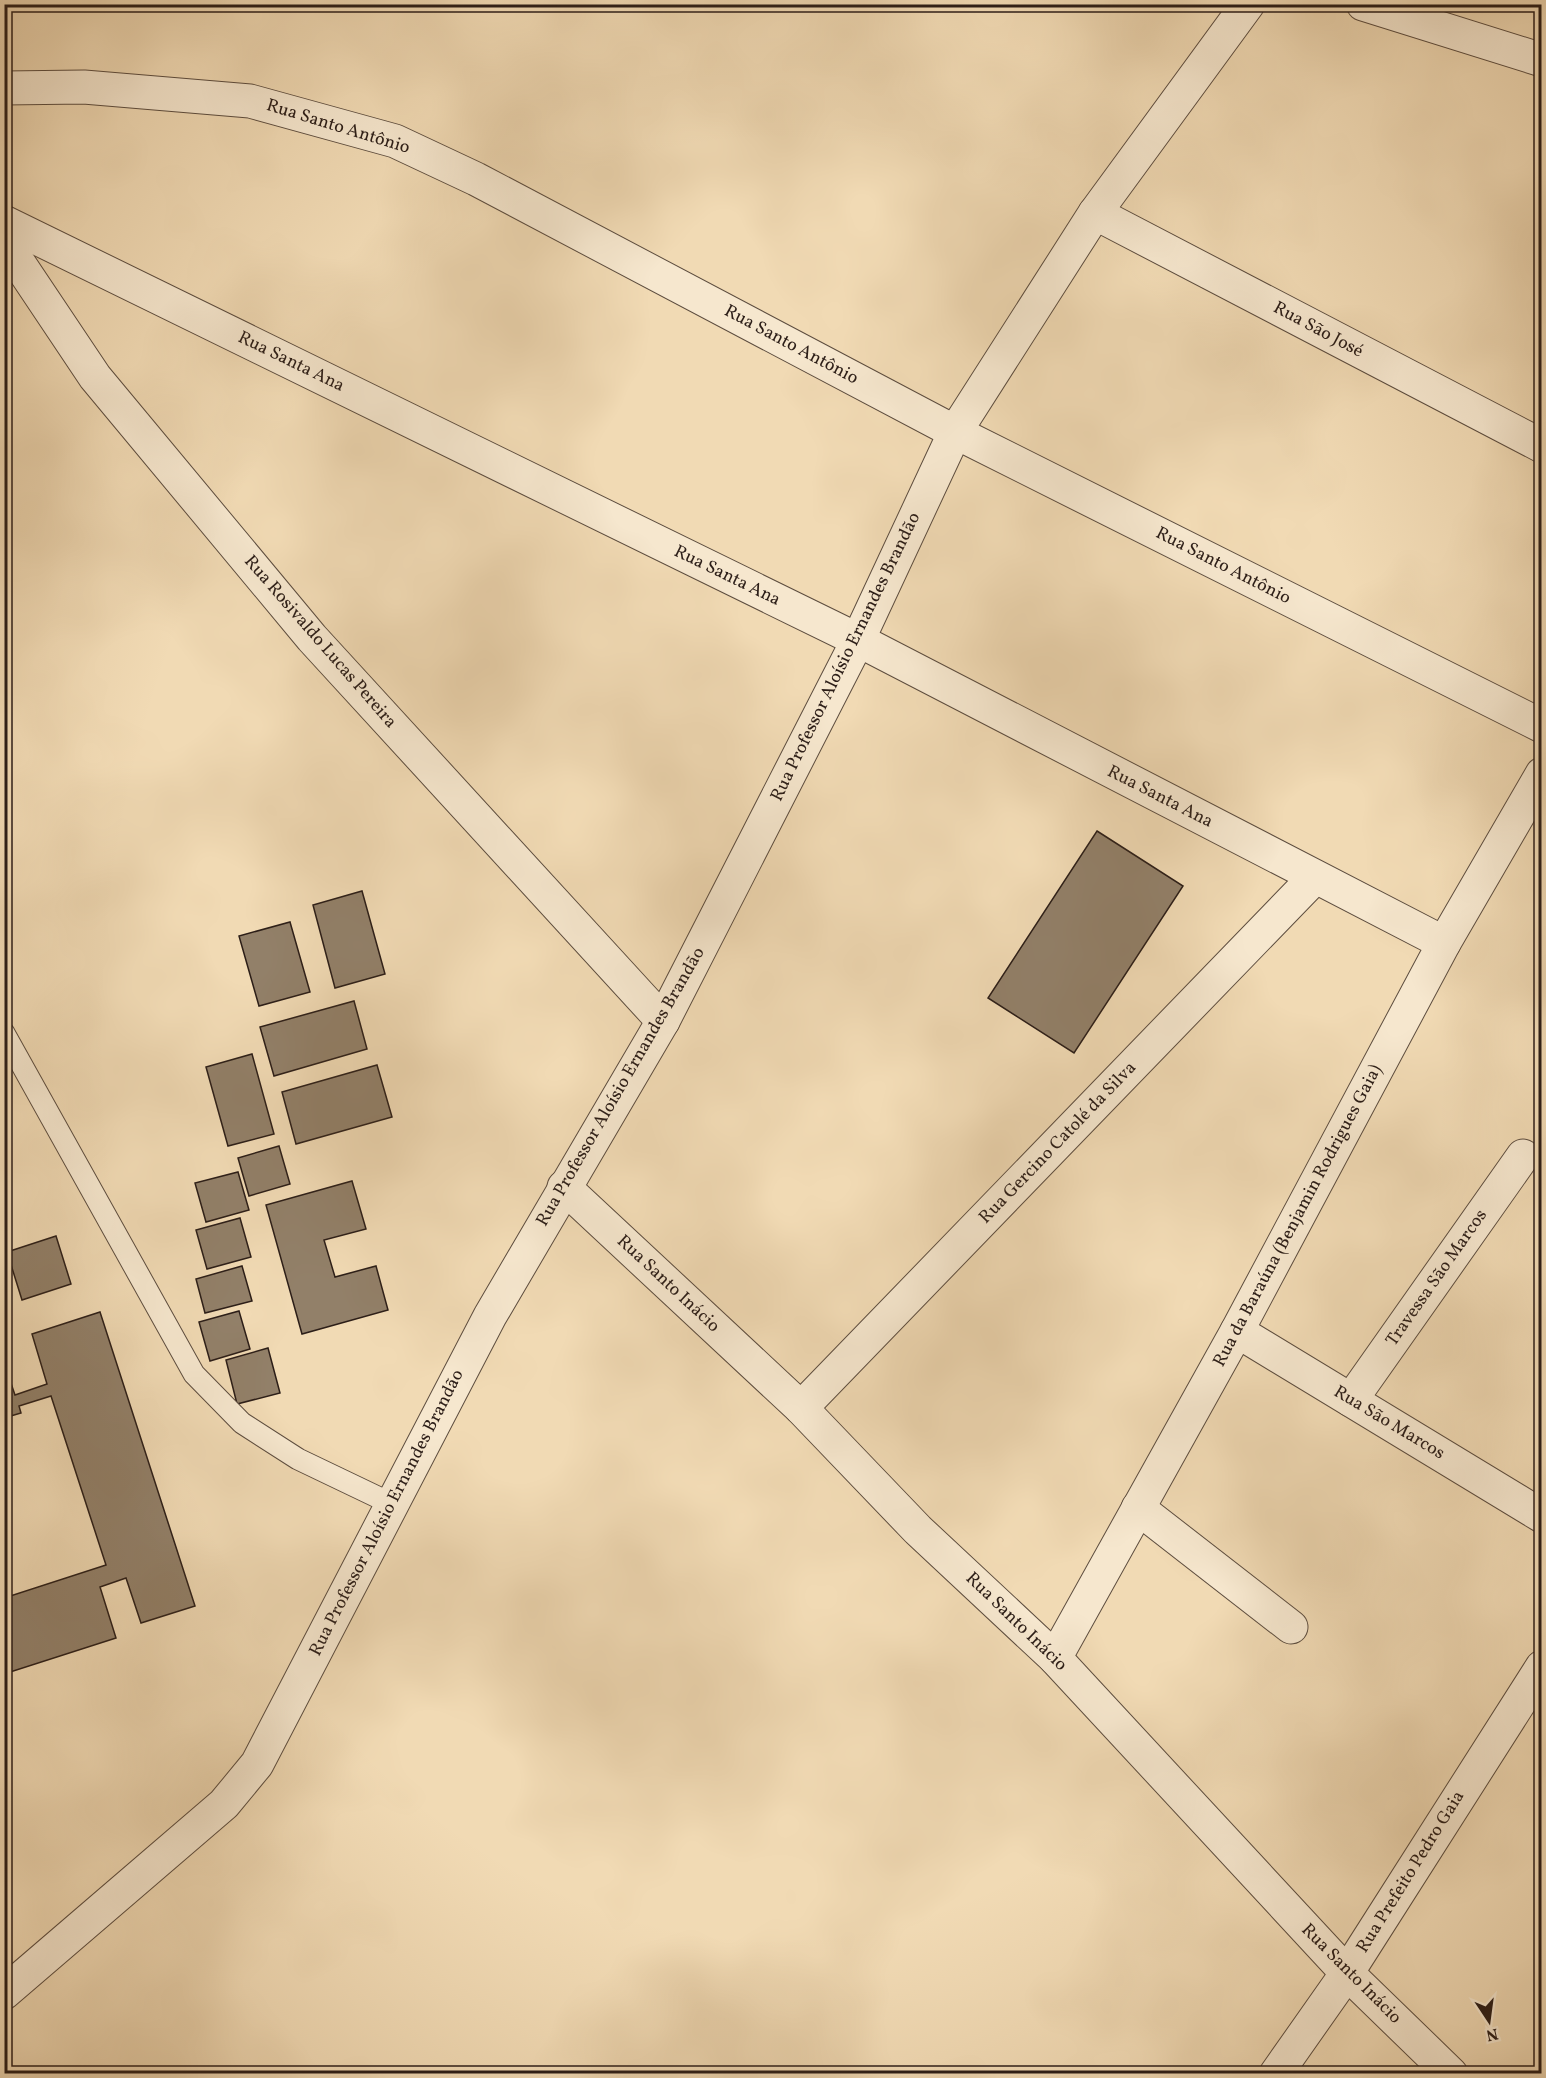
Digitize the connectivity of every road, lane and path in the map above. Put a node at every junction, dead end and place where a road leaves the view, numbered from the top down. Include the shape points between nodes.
1 (1248, 4) edge
2 (1363, 4) edge
3 (1542, 60) edge
4 (4, 88) edge
5 (1095, 213) junction
6 (4, 222) edge
7 (4, 241) edge
8 (955, 432) junction
9 (1542, 446) edge
10 (858, 640) junction
11 (1542, 726) edge
12 (1542, 774) edge
13 (1315, 877) junction
14 (1444, 943) junction
15 (663, 1021) junction
16 (4, 1033) edge
17 (1523, 1156) dead end
18 (564, 1187) junction
19 (1238, 1330) junction
20 (1351, 1400) junction
21 (801, 1408) junction
22 (393, 1504) junction
23 (1138, 1508) junction
24 (1542, 1516) edge
25 (1291, 1627) dead end
26 (1055, 1658) junction
27 (1542, 1667) edge
28 (1347, 1973) junction
29 (4, 1993) edge
30 (1276, 2073) edge
31 (1451, 2073) edge

1 - 5 street, Rua Professor Aloísio Ernandes Brandão
2 - 3 street
4 - 8 street, Rua Santo Antônio via 84,87 250,101 395,141 476,178
5 - 8 street, Rua Professor Aloísio Ernandes Brandão
5 - 9 street, Rua São José
6 - 10 street, Rua Santa Ana
7 - 15 street, Rua Rosivaldo Lucas Pereira via 95,376 312,638
8 - 10 street, Rua Professor Aloísio Ernandes Brandão
8 - 11 street, Rua Santo Antônio
10 - 13 street, Rua Santa Ana
10 - 15 street, Rua Professor Aloísio Ernandes Brandão
12 - 14 street, Rua da Baraúna (Benjamin Rodrigues Gaia)
13 - 14 street, Rua Santa Ana
13 - 21 street, Rua Gercino Catolé da Silva
14 - 19 street, Rua da Baraúna (Benjamin Rodrigues Gaia)
15 - 18 street, Rua Professor Aloísio Ernandes Brandão
16 - 22 lane via 194,1374 242,1423 298,1459
17 - 20 street, Travessa São Marcos
18 - 21 street, Rua Santo Inácio
18 - 22 street, Rua Professor Aloísio Ernandes Brandão via 490,1316
19 - 20 street, Rua São Marcos
19 - 23 street, Rua da Baraúna (Benjamin Rodrigues Gaia)
20 - 24 street, Rua São Marcos
21 - 26 street, Rua Santo Inácio via 918,1530
22 - 29 street, Rua Professor Aloísio Ernandes Brandão via 257,1764 224,1804
23 - 25 street
23 - 26 street, Rua da Baraúna (Benjamin Rodrigues Gaia)
26 - 28 street, Rua Santo Inácio
27 - 28 street, Rua Prefeito Pedro Gaia
28 - 30 street, Rua Prefeito Pedro Gaia
28 - 31 street, Rua Santo Inácio

